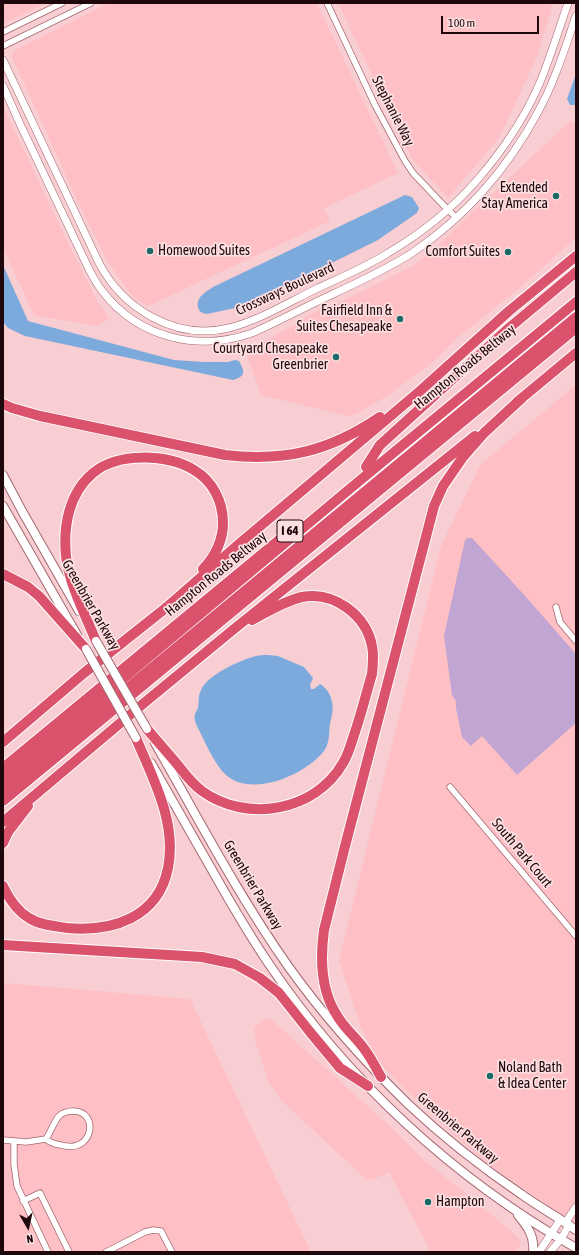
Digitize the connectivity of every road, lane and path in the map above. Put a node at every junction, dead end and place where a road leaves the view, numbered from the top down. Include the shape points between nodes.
1 (62, 3) edge
2 (92, 3) edge
3 (327, 3) edge
4 (568, 3) edge
5 (576, 16) edge
6 (3, 32) edge
7 (3, 46) edge
8 (3, 60) edge
9 (4, 88) edge
10 (448, 210) junction
11 (457, 218) junction
12 (576, 256) edge
13 (576, 272) edge
14 (576, 294) edge
15 (576, 302) edge
16 (576, 317) edge
17 (576, 328) edge
18 (576, 353) edge
19 (420, 391) junction
20 (522, 398) junction
21 (3, 404) edge
22 (366, 467) junction
23 (3, 475) edge
24 (3, 506) edge
25 (3, 574) edge
26 (556, 606) dead end
27 (149, 623) junction
28 (234, 629) junction
29 (96, 641) junction
30 (576, 641) edge
31 (86, 649) junction
32 (147, 729) junction
33 (136, 738) junction
34 (3, 742) edge
35 (3, 768) edge
36 (3, 779) edge
37 (450, 786) dead end
38 (40, 790) junction
39 (3, 791) edge
40 (3, 801) edge
41 (3, 822) edge
42 (3, 843) edge
43 (3, 886) edge
44 (576, 936) edge
45 (3, 944) edge
46 (381, 1076) junction
47 (368, 1086) junction
48 (3, 1140) edge
49 (46, 1140) junction
50 (14, 1141) junction
51 (23, 1201) junction
52 (576, 1207) edge
53 (512, 1208) junction
54 (568, 1224) edge
55 (552, 1234) junction
56 (561, 1239) junction
57 (576, 1248) edge
58 (48, 1252) edge
59 (69, 1252) edge
60 (106, 1252) edge
61 (172, 1252) edge
62 (532, 1252) edge
63 (539, 1252) edge
64 (550, 1252) edge

1 - 6 street
2 - 7 street
3 - 10 street, Stephanie Way via 375,105 405,161
4 - 10 street, Crossways Boulevard via 540,82 508,141 478,180
5 - 11 street, Crossways Boulevard via 542,106 530,127 492,180
8 - 10 street, Crossways Boulevard via 105,274 133,305 168,324 209,330 249,321 388,254
9 - 11 street, Crossways Boulevard via 96,282 111,301 129,317 149,329 170,337 218,341 252,332 380,271 411,253
10 - 11 street, Stephanie Way
12 - 19 highway
13 - 22 highway via 509,328 380,445
14 - 22 highway, Hampton Roads Beltway / I 64
15 - 36 highway
16 - 39 highway
17 - 40 highway, I 64
18 - 20 highway
19 - 21 highway via 364,428 333,443 296,454 263,458 226,455 40,416
19 - 27 highway via 238,544
20 - 28 highway
20 - 46 highway via 484,433 463,457 443,486 434,506 324,930 322,963 329,999 337,1016 365,1050
22 - 35 highway, Hampton Roads Beltway / I 64
23 - 29 main road, Greenbrier Parkway
24 - 31 main road, Greenbrier Parkway
25 - 31 highway via 39,596
26 - 30 street via 560,622
27 - 29 highway via 170,597 212,559 222,538 221,506 214,490 195,470 163,460 123,460 94,472 85,481 74,497 67,517 65,544 68,567
27 - 34 highway via 84,673
28 - 32 highway via 293,600 313,596 341,604 354,613 365,626 372,646 372,674 349,750 333,778 310,796 292,805 267,809 236,806 218,800 201,790
28 - 38 highway
29 - 32 main road, Greenbrier Parkway, bridge
31 - 33 main road, Greenbrier Parkway, bridge
32 - 46 main road, Greenbrier Parkway via 233,880 274,945 326,1016
33 - 43 highway via 163,803 170,839 166,878 148,906 138,915 115,925 92,928 52,926 28,918 14,905
33 - 47 main road, Greenbrier Parkway via 270,966 316,1028
37 - 44 street, South Park Court
38 - 41 highway
38 - 42 highway via 8,832
45 - 47 highway via 202,957 235,964 260,978 279,993 340,1068
46 - 54 main road, Greenbrier Parkway via 463,1151 511,1188
47 - 53 main road, Greenbrier Parkway via 440,1153
48 - 50 street
49 - 49 street via 68,1146 80,1145 89,1135 88,1119 79,1111 64,1112 57,1118
49 - 50 street
50 - 51 street via 15,1178
51 - 58 street
51 - 59 street via 40,1193
52 - 54 street
53 - 55 main road, Greenbrier Parkway
53 - 62 main road via 528,1228 533,1241
54 - 55 street
54 - 56 street
55 - 56 main road, Greenbrier Parkway
55 - 63 street
56 - 57 main road, Greenbrier Parkway
56 - 64 street
60 - 61 street via 153,1230 161,1231

